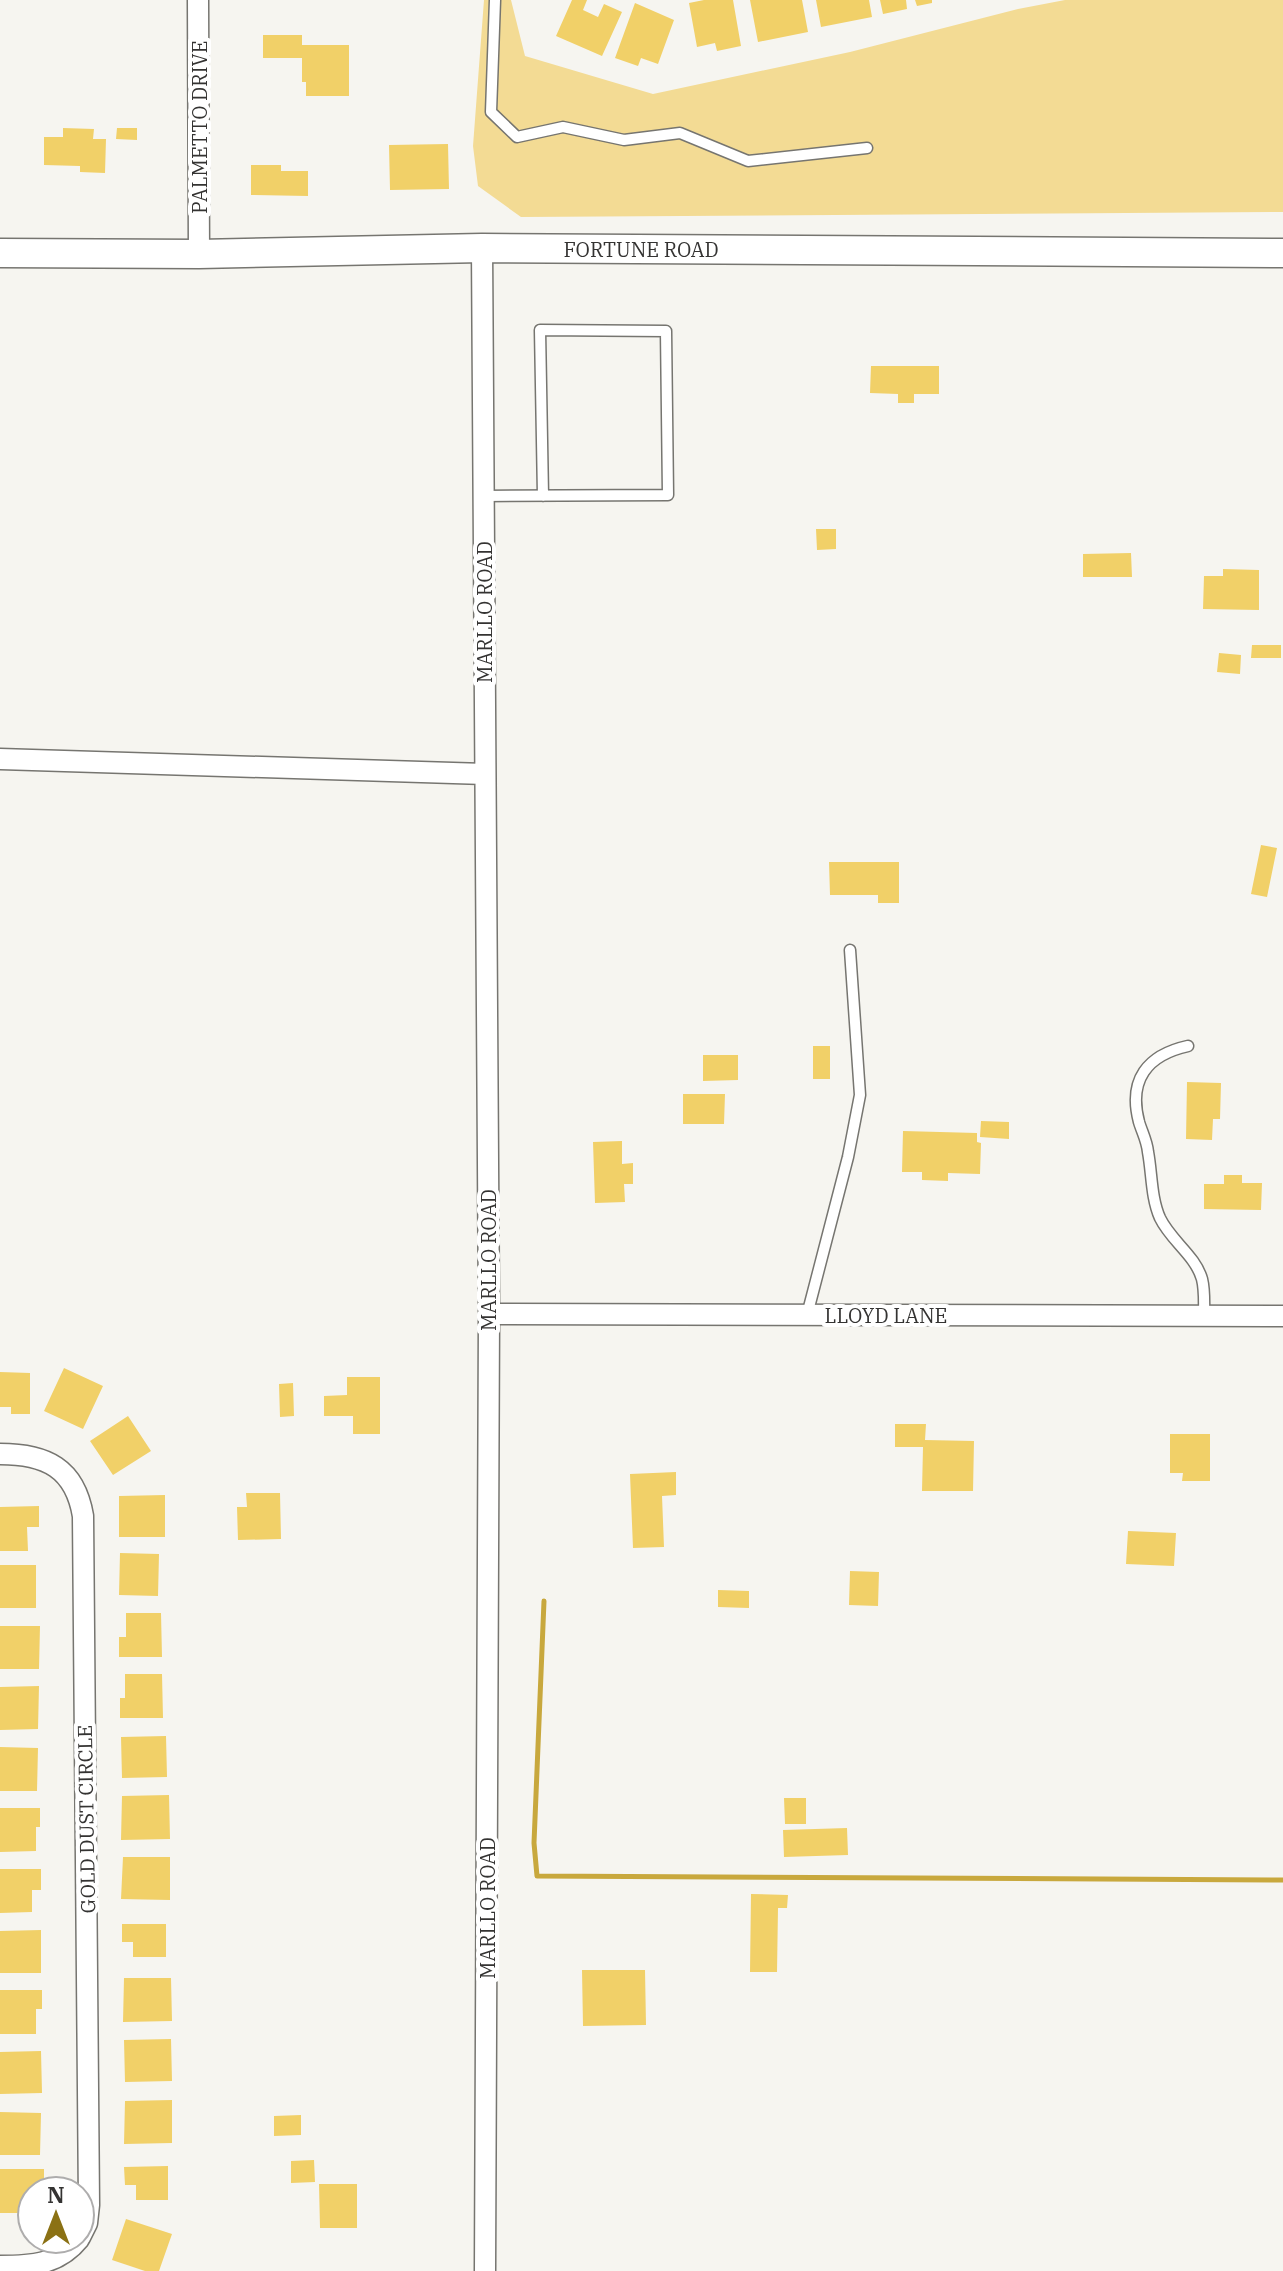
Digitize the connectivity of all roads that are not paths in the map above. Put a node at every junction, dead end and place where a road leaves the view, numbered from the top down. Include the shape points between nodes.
1 (198, 0) edge
2 (495, 0) edge
3 (867, 148) dead end
4 (482, 248) junction
5 (0, 253) edge
6 (1283, 253) edge
7 (199, 254) junction
8 (483, 496) junction
9 (543, 496) junction
10 (0, 759) edge
11 (485, 774) junction
12 (850, 950) dead end
13 (1188, 1046) dead end
14 (489, 1314) junction
15 (807, 1315) junction
16 (1204, 1316) junction
17 (1283, 1316) edge
18 (0, 1454) edge
19 (89, 2175) edge
20 (63, 2255) edge
21 (0, 2266) edge
22 (485, 2271) edge

1 - 7 street, PALMETTO DRIVE
2 - 3 lane via 491,112 517,137 563,127 624,140 680,133 748,161
4 - 6 street, FORTUNE ROAD
4 - 7 street, FORTUNE ROAD
4 - 8 street, MARLLO ROAD
5 - 7 street, FORTUNE ROAD
8 - 9 lane
8 - 11 street, MARLLO ROAD
9 - 9 lane via 668,495 666,331 540,330
10 - 11 street
11 - 14 street, MARLLO ROAD
12 - 15 lane via 860,1095
13 - 16 lane via 1150,1063 1136,1090 1136,1105 1157,1210 1198,1269
14 - 15 street, LLOYD LANE
14 - 22 street, MARLLO ROAD
15 - 16 street, LLOYD LANE
16 - 17 street, LLOYD LANE
18 - 19 street, GOLD DUST CIRCLE via 21,1454 59,1468 71,1479 83,1516
20 - 21 street, GOLD DUST CIRCLE via 31,2266

